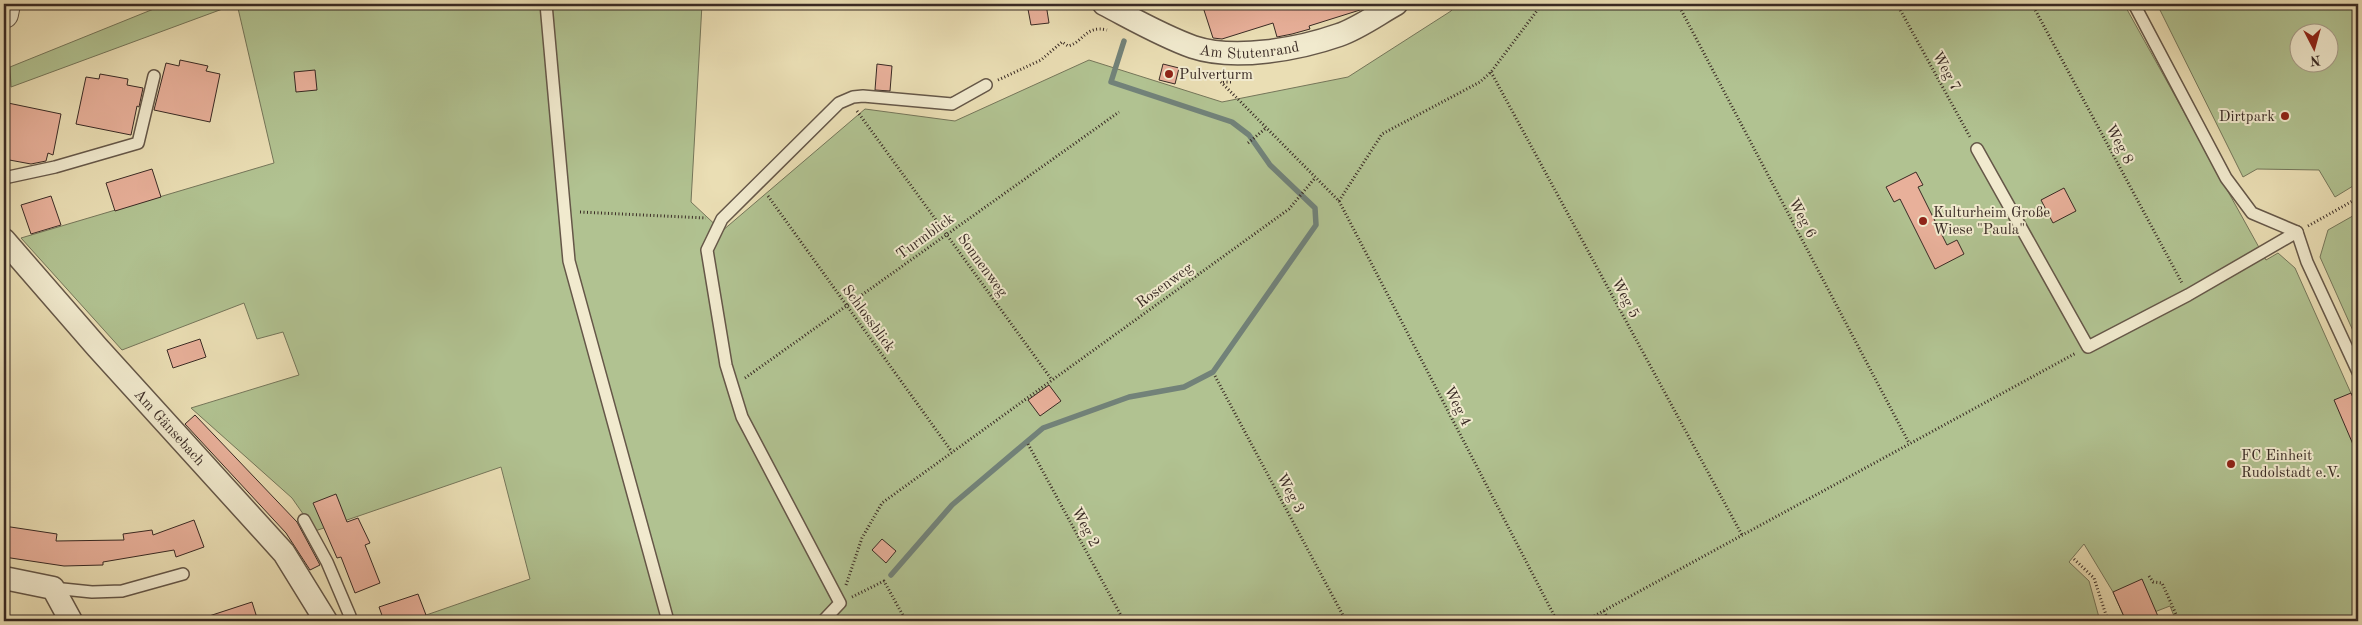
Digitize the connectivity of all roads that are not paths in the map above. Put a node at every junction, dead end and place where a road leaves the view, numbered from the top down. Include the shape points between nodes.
1 (6, 4) edge
2 (546, 4) edge
3 (1396, 4) edge
4 (2134, 4) edge
5 (1116, 13) edge
6 (4, 14) edge
7 (154, 76) dead end
8 (986, 85) road end
9 (1977, 149) road end
10 (4, 178) edge
11 (2297, 232) junction
12 (4, 240) edge
13 (2358, 372) edge
14 (304, 520) dead end
15 (183, 574) dead end
16 (4, 578) edge
17 (53, 588) junction
18 (71, 621) edge
19 (326, 621) edge
20 (350, 621) edge
21 (668, 621) edge
22 (824, 621) edge

1 - 6 street
2 - 21 lane via 569,261
3 - 5 street, Am Stutenrand via 1341,35 1278,50 1224,53 1195,47
4 - 11 lane via 2226,178 2252,213
7 - 10 lane via 138,143
8 - 22 lane via 952,104 863,96 839,103 722,219 707,250 726,365 742,418 840,604
9 - 11 lane via 2088,347 2188,295
11 - 13 lane via 2307,262
12 - 19 street, Am Gänsebach via 284,553
14 - 20 lane via 327,562
15 - 17 lane via 122,591
16 - 17 street
17 - 18 street

